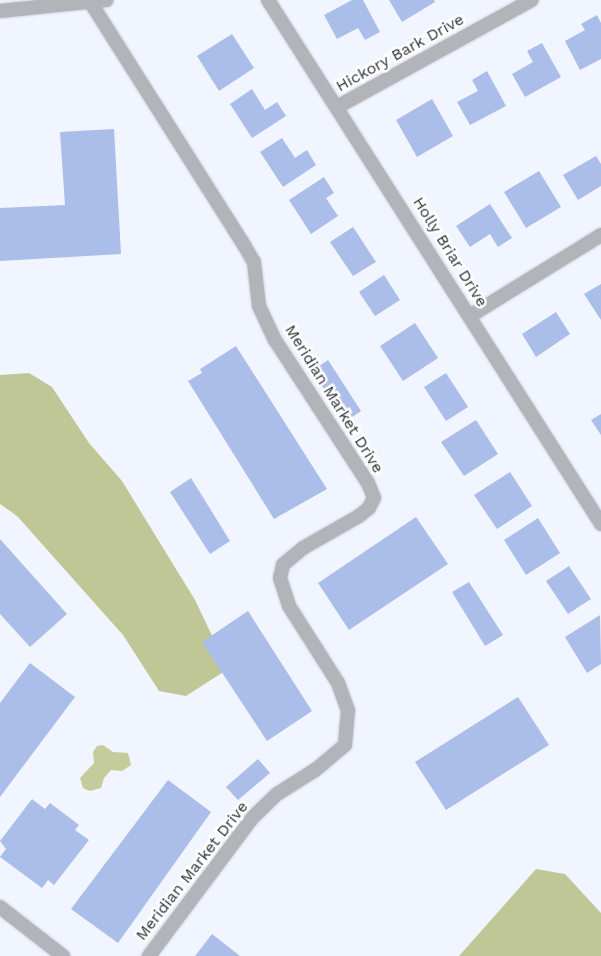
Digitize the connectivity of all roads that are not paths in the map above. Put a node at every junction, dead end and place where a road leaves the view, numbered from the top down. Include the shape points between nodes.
1 (106, 0) edge
2 (268, 0) edge
3 (532, 0) edge
4 (91, 3) junction
5 (0, 11) edge
6 (337, 108) junction
7 (601, 235) edge
8 (470, 316) junction
9 (597, 509) edge
10 (601, 524) edge
11 (0, 907) edge
12 (63, 956) edge
13 (148, 956) edge

1 - 4 street
2 - 6 street, Holly Briar Drive
3 - 6 street, Hickory Bark Drive
4 - 5 street
4 - 13 street, Meridian Market Drive via 254,262 259,306 275,340 363,475 374,498 369,508 359,516 303,548 283,565 280,578 289,606 338,683 348,710 345,745 315,770 277,794 253,817
6 - 8 street, Holly Briar Drive
7 - 8 street
8 - 9 street, Holly Briar Drive
9 - 10 street, Holly Briar Drive
11 - 12 street

